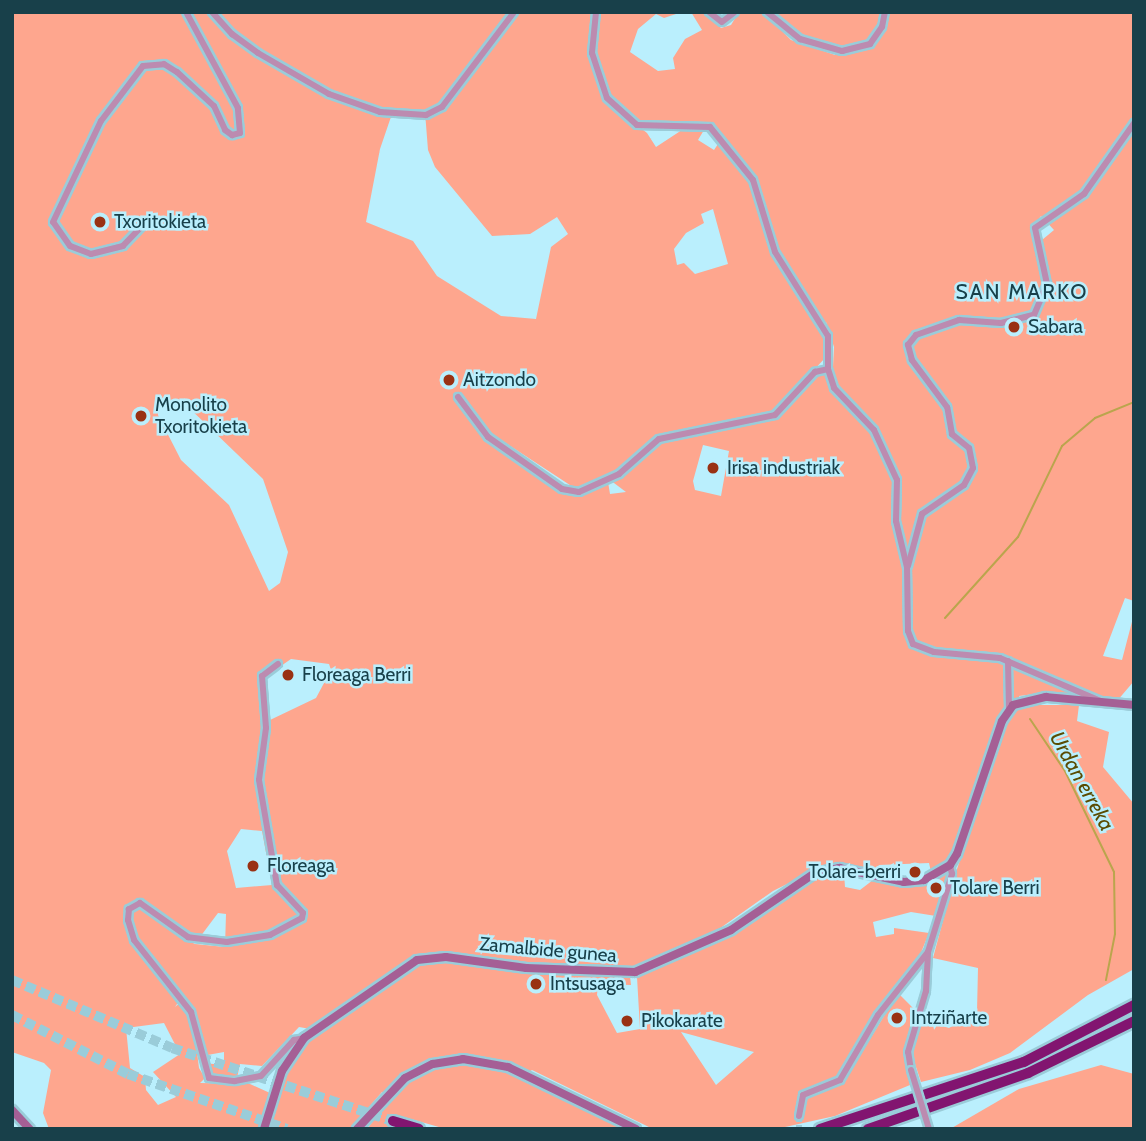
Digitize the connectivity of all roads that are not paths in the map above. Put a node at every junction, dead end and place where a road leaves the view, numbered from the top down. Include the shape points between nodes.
1 (186, 12) edge
2 (212, 12) edge
3 (514, 12) edge
4 (596, 12) edge
5 (709, 12) edge
6 (735, 12) edge
7 (767, 12) edge
8 (885, 12) edge
9 (1134, 123) edge
10 (144, 224) dead end
11 (828, 369) junction
12 (458, 397) dead end
13 (907, 567) junction
14 (1008, 661) junction
15 (278, 664) dead end
16 (1103, 702) junction
17 (1134, 705) edge
18 (1009, 709) junction
19 (950, 865) junction
20 (928, 952) junction
21 (1134, 1005) edge
22 (1134, 1021) edge
23 (304, 1038) junction
24 (12, 1110) edge
25 (799, 1116) tunnel mouth
26 (393, 1121) tunnel mouth
27 (30, 1129) edge
28 (264, 1129) edge
29 (357, 1129) edge
30 (419, 1129) edge
31 (636, 1129) edge
32 (820, 1129) edge
33 (867, 1129) edge
34 (929, 1129) edge

1 - 10 street via 238,108 240,133 232,135 225,130 214,106 177,72 164,64 143,66 101,121 53,222 71,246 91,254 122,246
2 - 3 street via 258,53 329,94 380,112 426,115 442,107
4 - 11 street via 592,53 607,98 637,125 710,127 753,180 775,252 828,336
5 - 6 street via 722,22
7 - 8 street via 800,39 853,51 877,36
9 - 13 street via 1084,194 1035,228 1047,284 1034,315 1001,323 959,320 916,335 908,345 912,360 947,407 952,434 968,448 973,468 964,485 922,514
11 - 12 street via 815,372 775,415 659,439 620,474 579,492 562,489 488,437
11 - 13 street via 834,388 874,430 897,480 896,521
13 - 14 street via 908,631 913,644 934,652
14 - 16 street
14 - 18 street
15 - 23 street via 262,676 266,728 259,780 277,885 303,912 302,918 270,935 227,942 188,937 147,905 134,905 128,920 134,940 191,1013 202,1066 209,1078 234,1081 261,1076 294,1040
16 - 17 street
16 - 18 street via 1033,697
18 - 19 street via 962,844
19 - 20 street via 952,874
19 - 23 street, Zamalbide gunea via 924,880 904,882 839,868 815,873 732,930 635,972 423,958 321,1022
20 - 25 street via 878,1015 840,1080 803,1095
20 - 34 street, bridge via 926,990 908,1052
21 - 32 highway via 1024,1062
22 - 33 highway via 1028,1073
23 - 28 street, Zamalbide gunea via 282,1070
24 - 27 street
26 - 30 highway
29 - 31 street via 405,1078 433,1064 463,1059 508,1067

